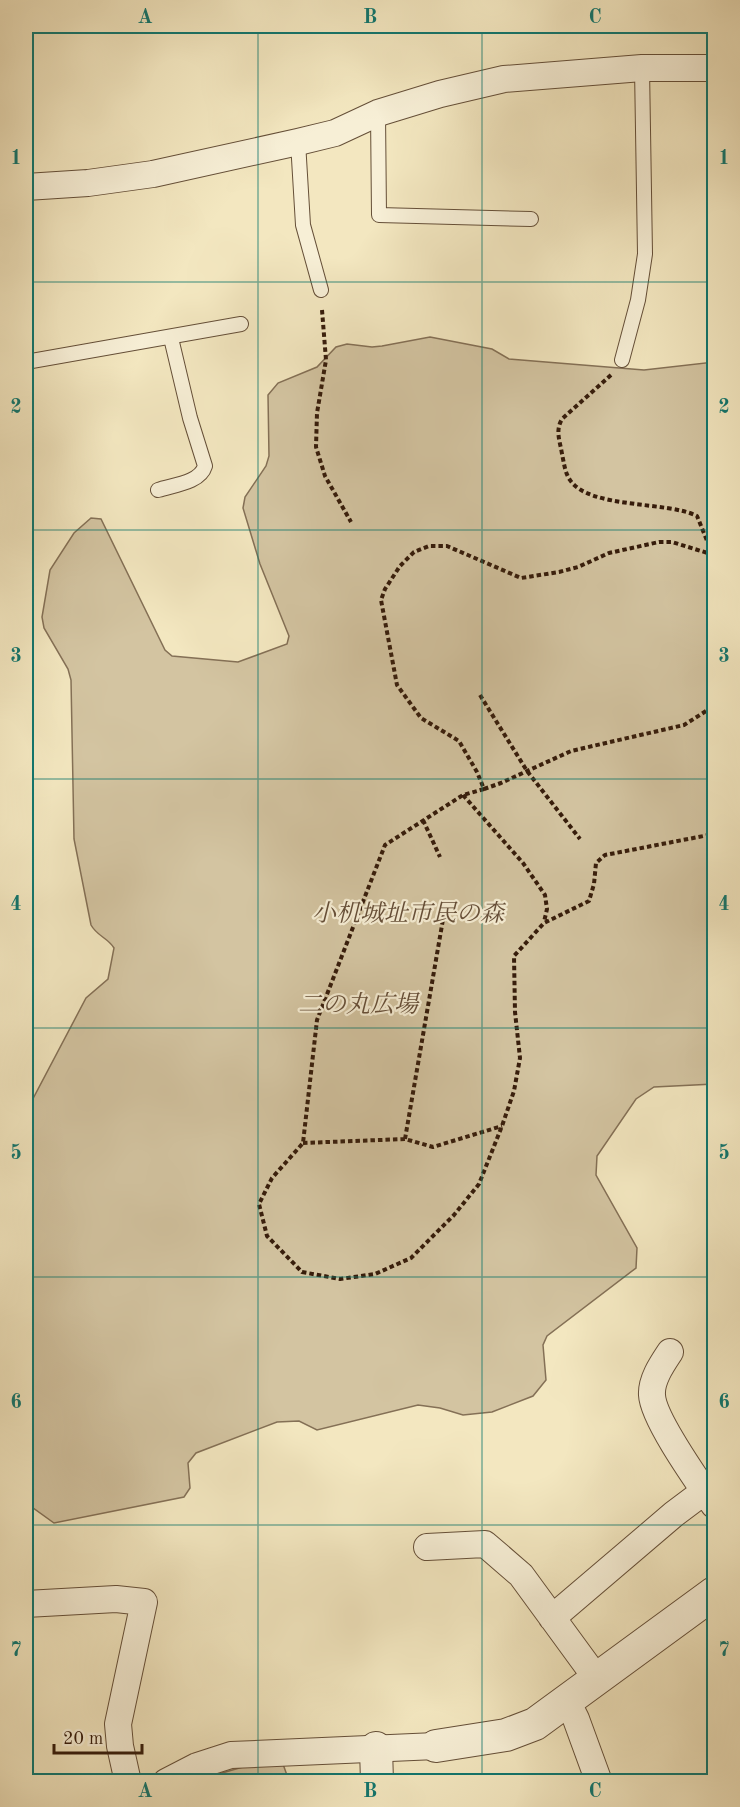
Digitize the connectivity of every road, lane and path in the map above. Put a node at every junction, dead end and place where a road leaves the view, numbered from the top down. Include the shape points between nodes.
1 (642, 68) junction
2 (714, 68) edge
3 (378, 113) junction
4 (298, 142) junction
5 (26, 187) edge
6 (531, 219) dead end
7 (321, 290) joint
8 (241, 324) dead end
9 (171, 338) junction
10 (622, 360) joint
11 (26, 362) edge
12 (158, 490) dead end
13 (351, 522) dead end
14 (714, 553) edge
15 (480, 695) dead end
16 (714, 706) edge
17 (527, 771) junction
18 (484, 789) junction
19 (464, 795) junction
20 (423, 820) junction
21 (714, 834) edge
22 (580, 840) dead end
23 (440, 857) dead end
24 (447, 902) dead end
25 (544, 923) junction
26 (502, 1126) junction
27 (405, 1138) junction
28 (303, 1143) junction
29 (670, 1352) dead end
30 (711, 1493) edge
31 (427, 1547) dead end
32 (714, 1593) edge
33 (26, 1604) edge
34 (552, 1618) junction
35 (597, 1679) junction
36 (567, 1701) junction
37 (436, 1746) joint
38 (376, 1748) junction
39 (128, 1782) edge
40 (165, 1782) edge
41 (377, 1782) edge
42 (599, 1782) edge

1 - 2 street
1 - 3 street via 504,79
1 - 10 lane via 645,254
3 - 4 street via 335,133
3 - 6 lane via 379,215
4 - 5 street via 153,174
4 - 7 lane via 303,225
7 - 13 path via 326,360 316,447 325,476
8 - 9 lane
9 - 11 lane
9 - 12 lane via 205,466 197,478
10 - 14 path via 557,428 571,482 585,493 689,512 697,516
14 - 18 path via 659,542 609,553 559,572 521,578 447,546 429,546 414,552 400,566 381,600 397,685 421,718 459,741
15 - 17 path
16 - 17 path via 684,725 571,751
17 - 18 path
17 - 22 path
18 - 19 path
19 - 20 path
19 - 25 path via 523,863 545,895
20 - 23 path
20 - 28 path via 385,845 318,1020
21 - 25 path via 604,855 596,863 589,902
24 - 27 path
25 - 26 path via 514,956 520,1058
26 - 27 path via 434,1147
26 - 28 path via 479,1184 411,1258 375,1274 340,1279 302,1272 267,1236 259,1203 272,1179
27 - 28 path
29 - 30 street via 659,1369 652,1394 657,1415
30 - 34 street via 674,1514
31 - 34 street via 485,1544 521,1575
32 - 35 street
33 - 39 street via 116,1599 144,1602 118,1724
34 - 35 street
35 - 36 street
36 - 37 street via 535,1724 506,1735
36 - 42 street
37 - 38 street
38 - 40 street via 231,1755
38 - 41 street

